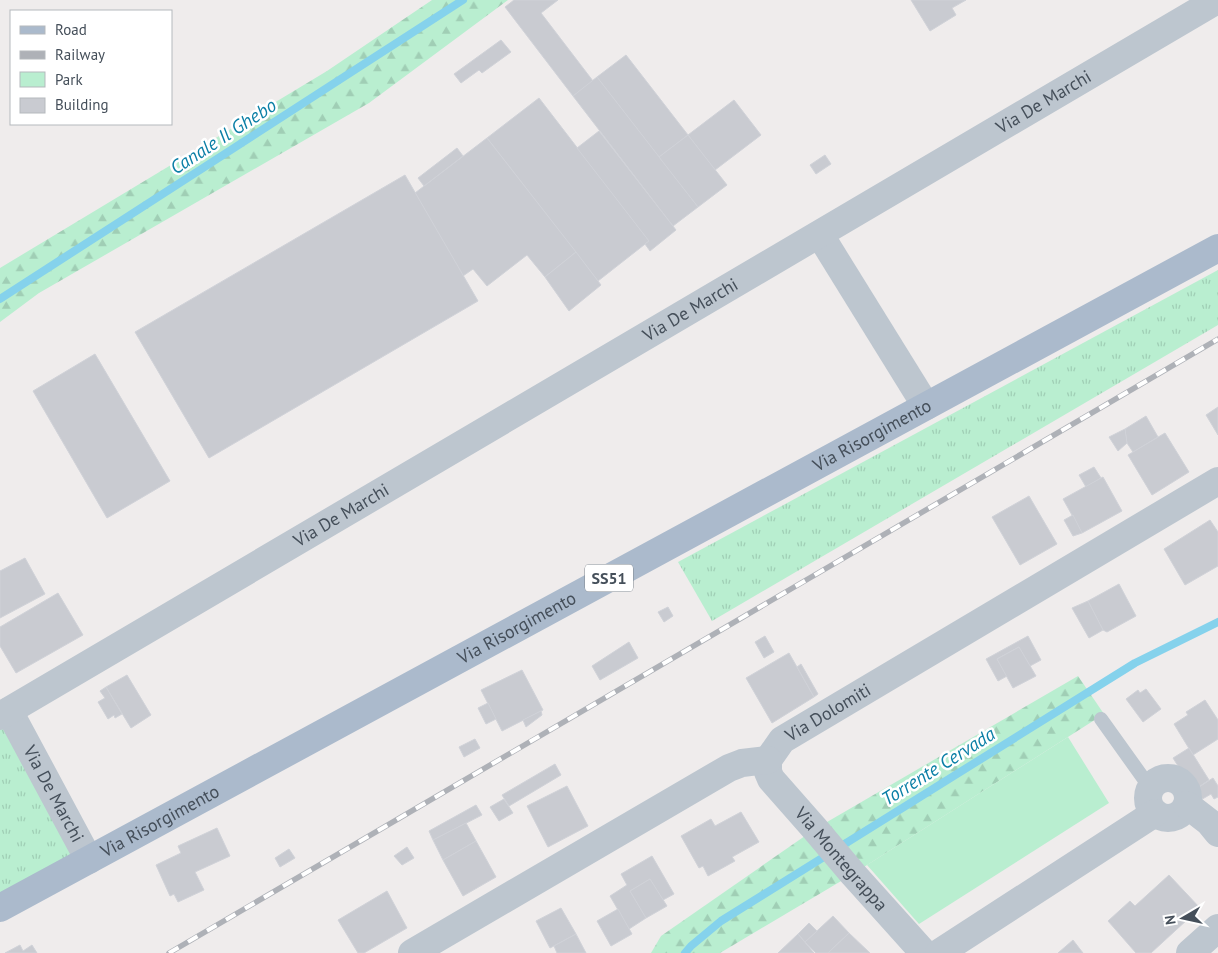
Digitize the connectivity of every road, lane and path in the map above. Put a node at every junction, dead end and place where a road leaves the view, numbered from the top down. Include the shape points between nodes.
1 (1217, 0) edge
2 (820, 235) junction
3 (1218, 248) edge
4 (926, 406) junction
5 (1218, 481) edge
6 (4, 713) edge
7 (1101, 719) dead end
8 (768, 760) junction
9 (1153, 801) junction
10 (1218, 833) edge
11 (89, 860) junction
12 (0, 908) edge
13 (1218, 928) edge
14 (412, 953) edge
15 (924, 953) edge
16 (940, 953) edge
17 (1190, 953) edge

1 - 2 street, Via De Marchi
2 - 4 street
2 - 6 street, Via De Marchi
3 - 4 main road, Via Risorgimento / SS51
4 - 11 main road, Via Risorgimento / SS51
5 - 8 street, Via Dolomiti via 782,740
6 - 11 street, Via De Marchi
7 - 9 lane
8 - 14 street via 729,768
8 - 15 street, Via Montegrappa via 771,779
9 - 10 street via 1166,818 1173,818 1187,805
9 - 16 street
11 - 12 main road, Via Risorgimento / SS51
13 - 17 street

